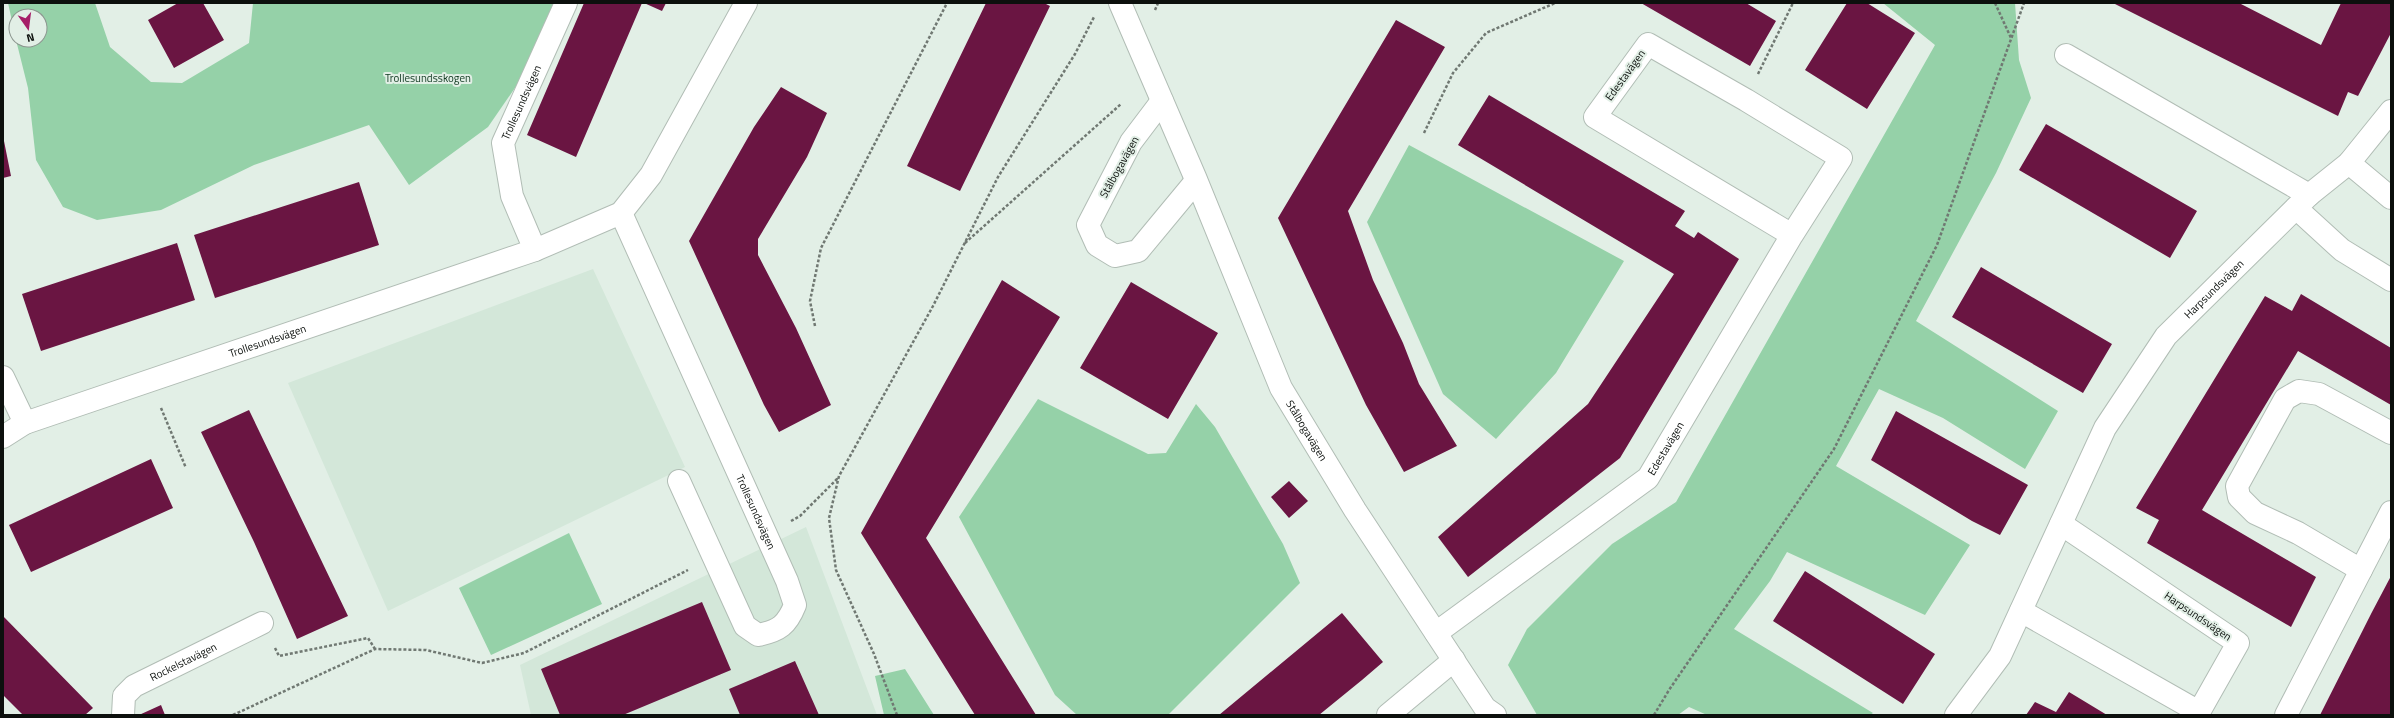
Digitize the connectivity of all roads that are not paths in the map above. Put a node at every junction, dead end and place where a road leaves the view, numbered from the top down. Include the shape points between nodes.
1 (566, 3) edge
2 (746, 3) edge
3 (1120, 3) edge
4 (2066, 55) dead end
5 (1162, 101) junction
6 (2391, 111) edge
7 (2349, 163) junction
8 (1196, 181) junction
9 (2391, 198) edge
10 (2302, 202) junction
11 (621, 213) junction
12 (1792, 235) junction
13 (535, 250) junction
14 (2391, 280) edge
15 (3, 377) edge
16 (25, 423) junction
17 (2391, 433) edge
18 (3, 437) edge
19 (679, 481) dead end
20 (2391, 512) edge
21 (2060, 524) junction
22 (2361, 570) junction
23 (2021, 611) junction
24 (262, 623) road end
25 (1436, 633) junction
26 (1454, 660) junction
27 (123, 715) edge
28 (1388, 715) edge
29 (1495, 715) edge
30 (1956, 715) edge
31 (2286, 715) edge

1 - 13 street, Trollesundsvägen via 503,142 512,196
2 - 11 street, Trollesundsvägen via 651,175
3 - 5 street, Stålbogavägen
4 - 10 street
5 - 8 street, Stålbogavägen
5 - 8 street, Stålbogavägen via 1131,142 1088,225 1097,245 1115,256 1138,251
6 - 7 street, Harpsundsvägen
7 - 9 street
7 - 10 street, Harpsundsvägen
8 - 25 street, Stålbogavägen via 1281,388 1355,510
10 - 14 street via 2342,250
10 - 21 street, Harpsundsvägen via 2166,336 2105,428
11 - 13 street, Trollesundsvägen
11 - 19 street, Trollesundsvägen via 795,605 789,620 773,632 758,635 745,626
12 - 12 street, Edestavägen via 1841,158 1648,44 1595,117
12 - 25 street, Edestavägen via 1648,478
13 - 16 street, Trollesundsvägen
15 - 16 street
16 - 18 street, Trollesundsvägen
17 - 22 street via 2318,394 2299,391 2284,399 2237,486 2239,498 2256,513 2298,533
20 - 22 street
21 - 23 street, Harpsundsvägen
21 - 23 street, Harpsundsvägen via 2238,643 2199,712
22 - 31 street
23 - 30 street, Harpsundsvägen via 2000,656
24 - 27 street, Rockelstavägen via 134,686 124,696
25 - 26 street, Stålbogavägen
26 - 28 street
26 - 29 street, Stålbogavägen via 1485,708

